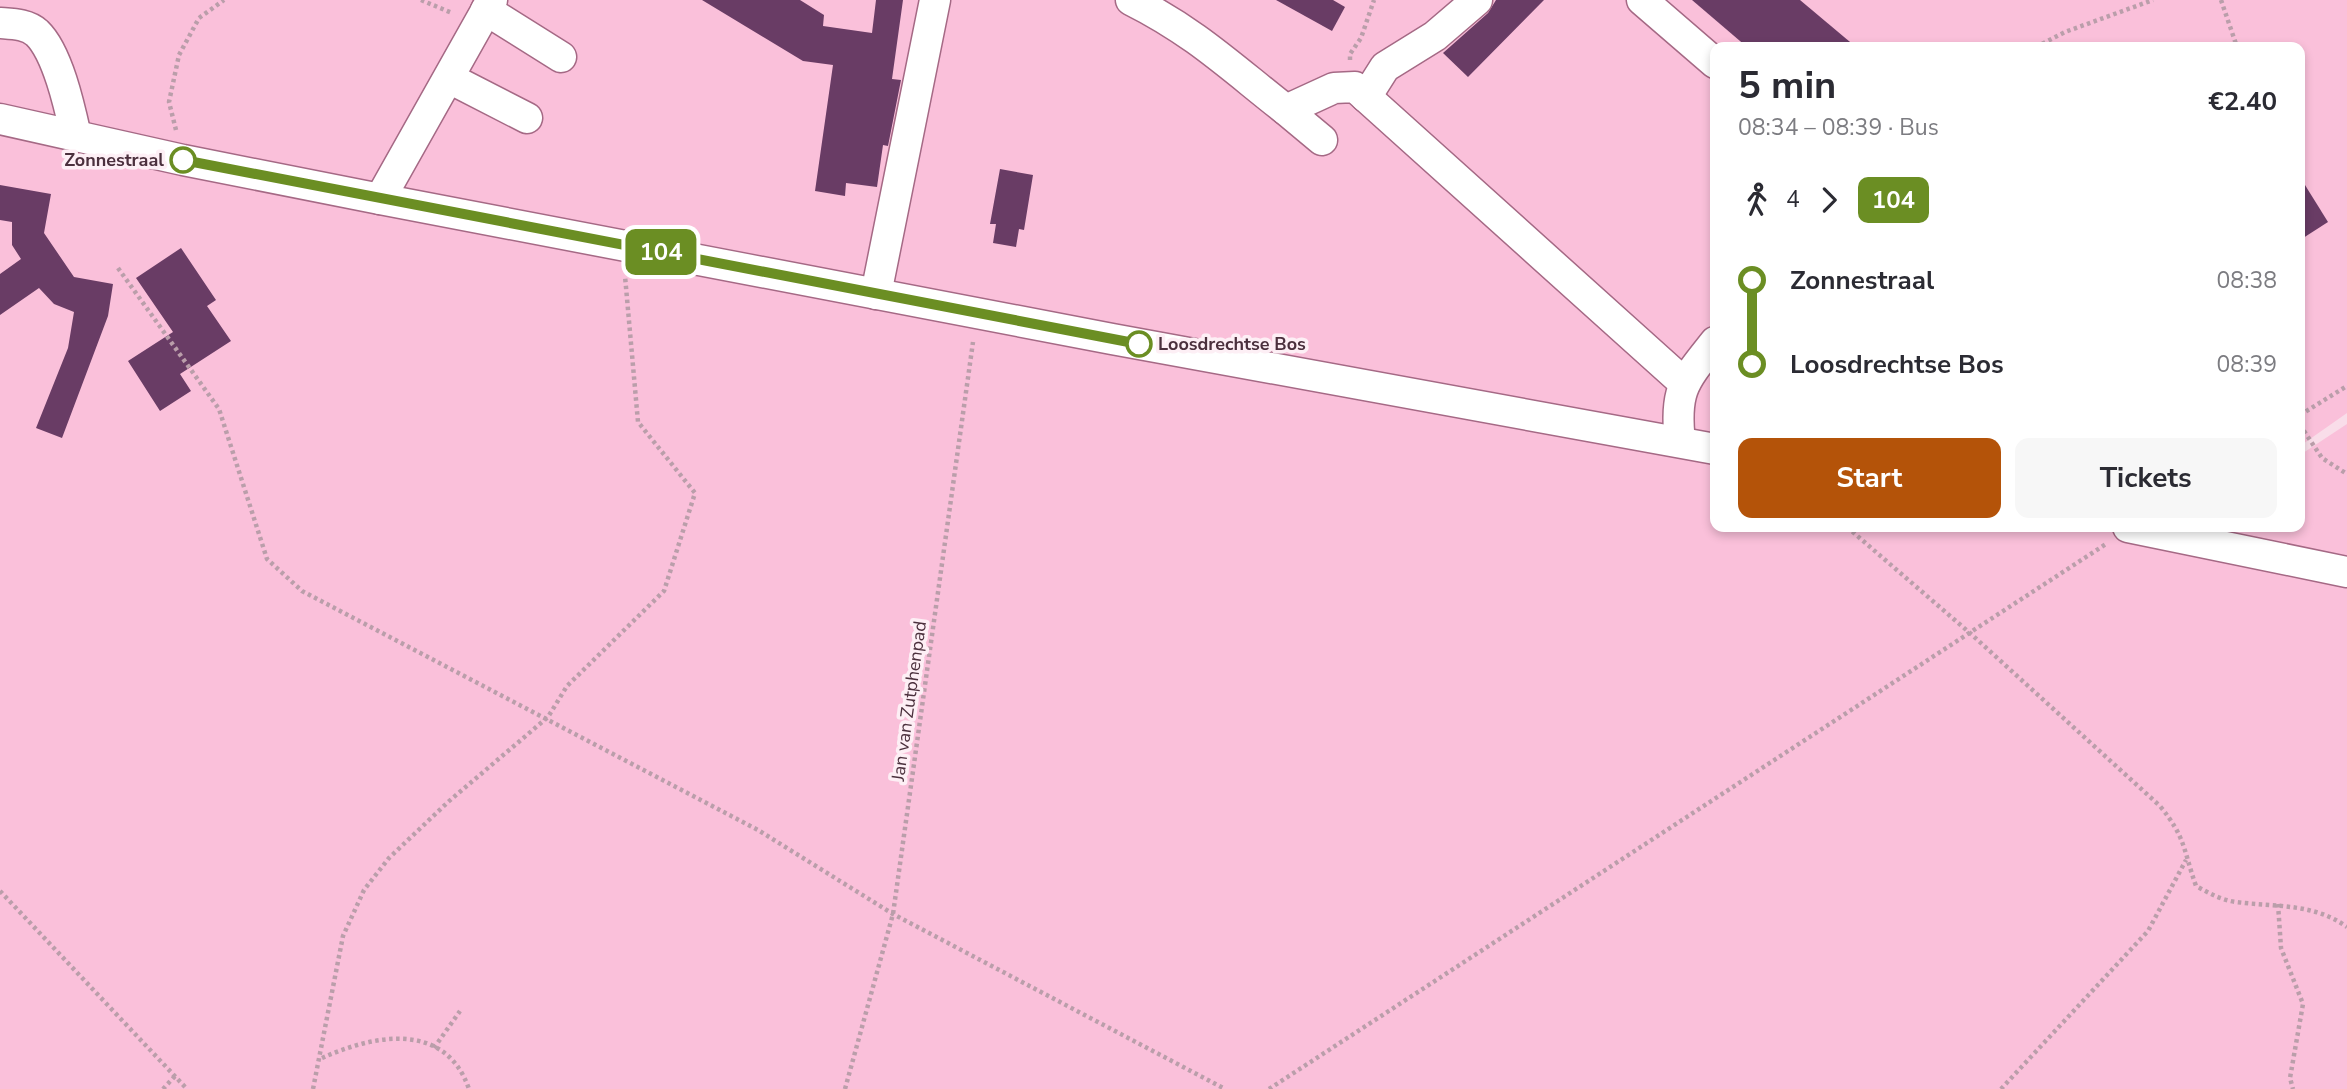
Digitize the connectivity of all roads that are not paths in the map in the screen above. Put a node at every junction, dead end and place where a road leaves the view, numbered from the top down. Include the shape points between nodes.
1 (935, 0) edge
2 (1131, 0) edge
3 (1477, 0) edge
4 (1642, 0) edge
5 (489, 5) edge
6 (0, 23) edge
7 (561, 57) dead end
8 (1710, 60) edge
9 (449, 78) junction
10 (1360, 92) junction
11 (1286, 110) junction
12 (527, 118) dead end
13 (0, 119) edge
14 (76, 136) junction
15 (1322, 140) dead end
16 (380, 199) junction
17 (876, 294) junction
18 (1710, 348) edge
19 (1683, 382) junction
20 (1680, 442) junction
21 (1710, 448) edge
22 (2152, 532) edge
23 (2347, 572) edge

1 - 17 street
2 - 11 street via 1172,20 1209,46
3 - 10 street via 1434,36 1385,67
4 - 8 street
5 - 7 street
5 - 9 street
6 - 14 street via 20,24 37,34 64,84
9 - 12 street
9 - 16 street
10 - 11 street via 1334,88
10 - 19 street
11 - 15 street
13 - 14 street
14 - 16 street
16 - 17 street
17 - 20 street
18 - 19 street
19 - 20 street via 1677,414
20 - 21 street
22 - 23 street

